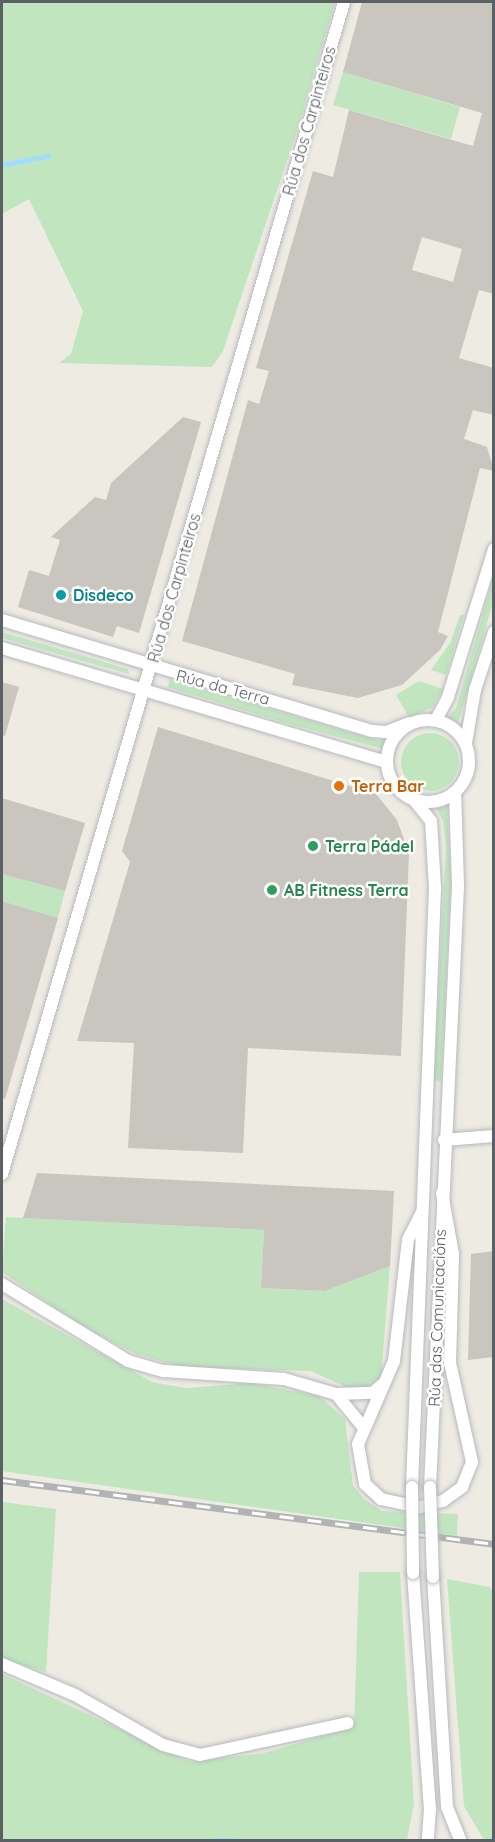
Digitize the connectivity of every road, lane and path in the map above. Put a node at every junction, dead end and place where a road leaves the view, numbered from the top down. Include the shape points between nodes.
1 (344, 2) edge
2 (494, 549) edge
3 (2, 620) edge
4 (494, 632) edge
5 (2, 648) edge
6 (152, 668) junction
7 (145, 691) junction
8 (436, 720) junction
9 (409, 723) junction
10 (465, 743) junction
11 (386, 762) junction
12 (455, 792) junction
13 (415, 801) junction
14 (494, 1136) edge
15 (444, 1140) junction
16 (2, 1174) edge
17 (442, 1193) junction
18 (422, 1212) junction
19 (2, 1284) edge
20 (385, 1382) junction
21 (336, 1394) junction
22 (364, 1428) junction
23 (2, 1665) edge
24 (348, 1723) dead end
25 (428, 1840) edge
26 (460, 1840) edge

1 - 6 street, Rúa dos Carpinteiros
2 - 8 street via 448,697
3 - 6 street, Rúa da Terra
4 - 10 street, Rúa das Comunicacións via 475,690
5 - 7 street, Rúa da Terra
6 - 7 street, Rúa dos Carpinteiros
6 - 9 street, Rúa da Terra via 373,731 386,732
7 - 11 street, Rúa da Terra
7 - 16 street, Rúa dos Carpinteiros
8 - 9 street
8 - 10 street via 458,732
9 - 11 street via 392,739
10 - 12 street, Rúa das Comunicacións via 469,769
11 - 13 street, Rúa das Comunicacións via 390,779
12 - 13 street via 429,802
12 - 15 street, Rúa das Comunicacións via 458,886
13 - 18 street, Rúa das Comunicacións via 431,821 435,846
14 - 15 street
15 - 17 street, Rúa das Comunicacións
17 - 22 street via 453,1254 450,1363 470,1442 468,1476 443,1501 420,1507 381,1499 360,1475 358,1444
17 - 26 street, Rúa das Comunicacións, bridge via 430,1486 447,1807
18 - 20 street via 408,1240 397,1338
18 - 25 street, Rúa das Comunicacións, bridge via 412,1487 413,1573 430,1809
19 - 21 street via 128,1361 164,1371 284,1379
20 - 21 street via 373,1393
20 - 22 street
21 - 22 street
23 - 24 street via 75,1695 163,1745 200,1755

